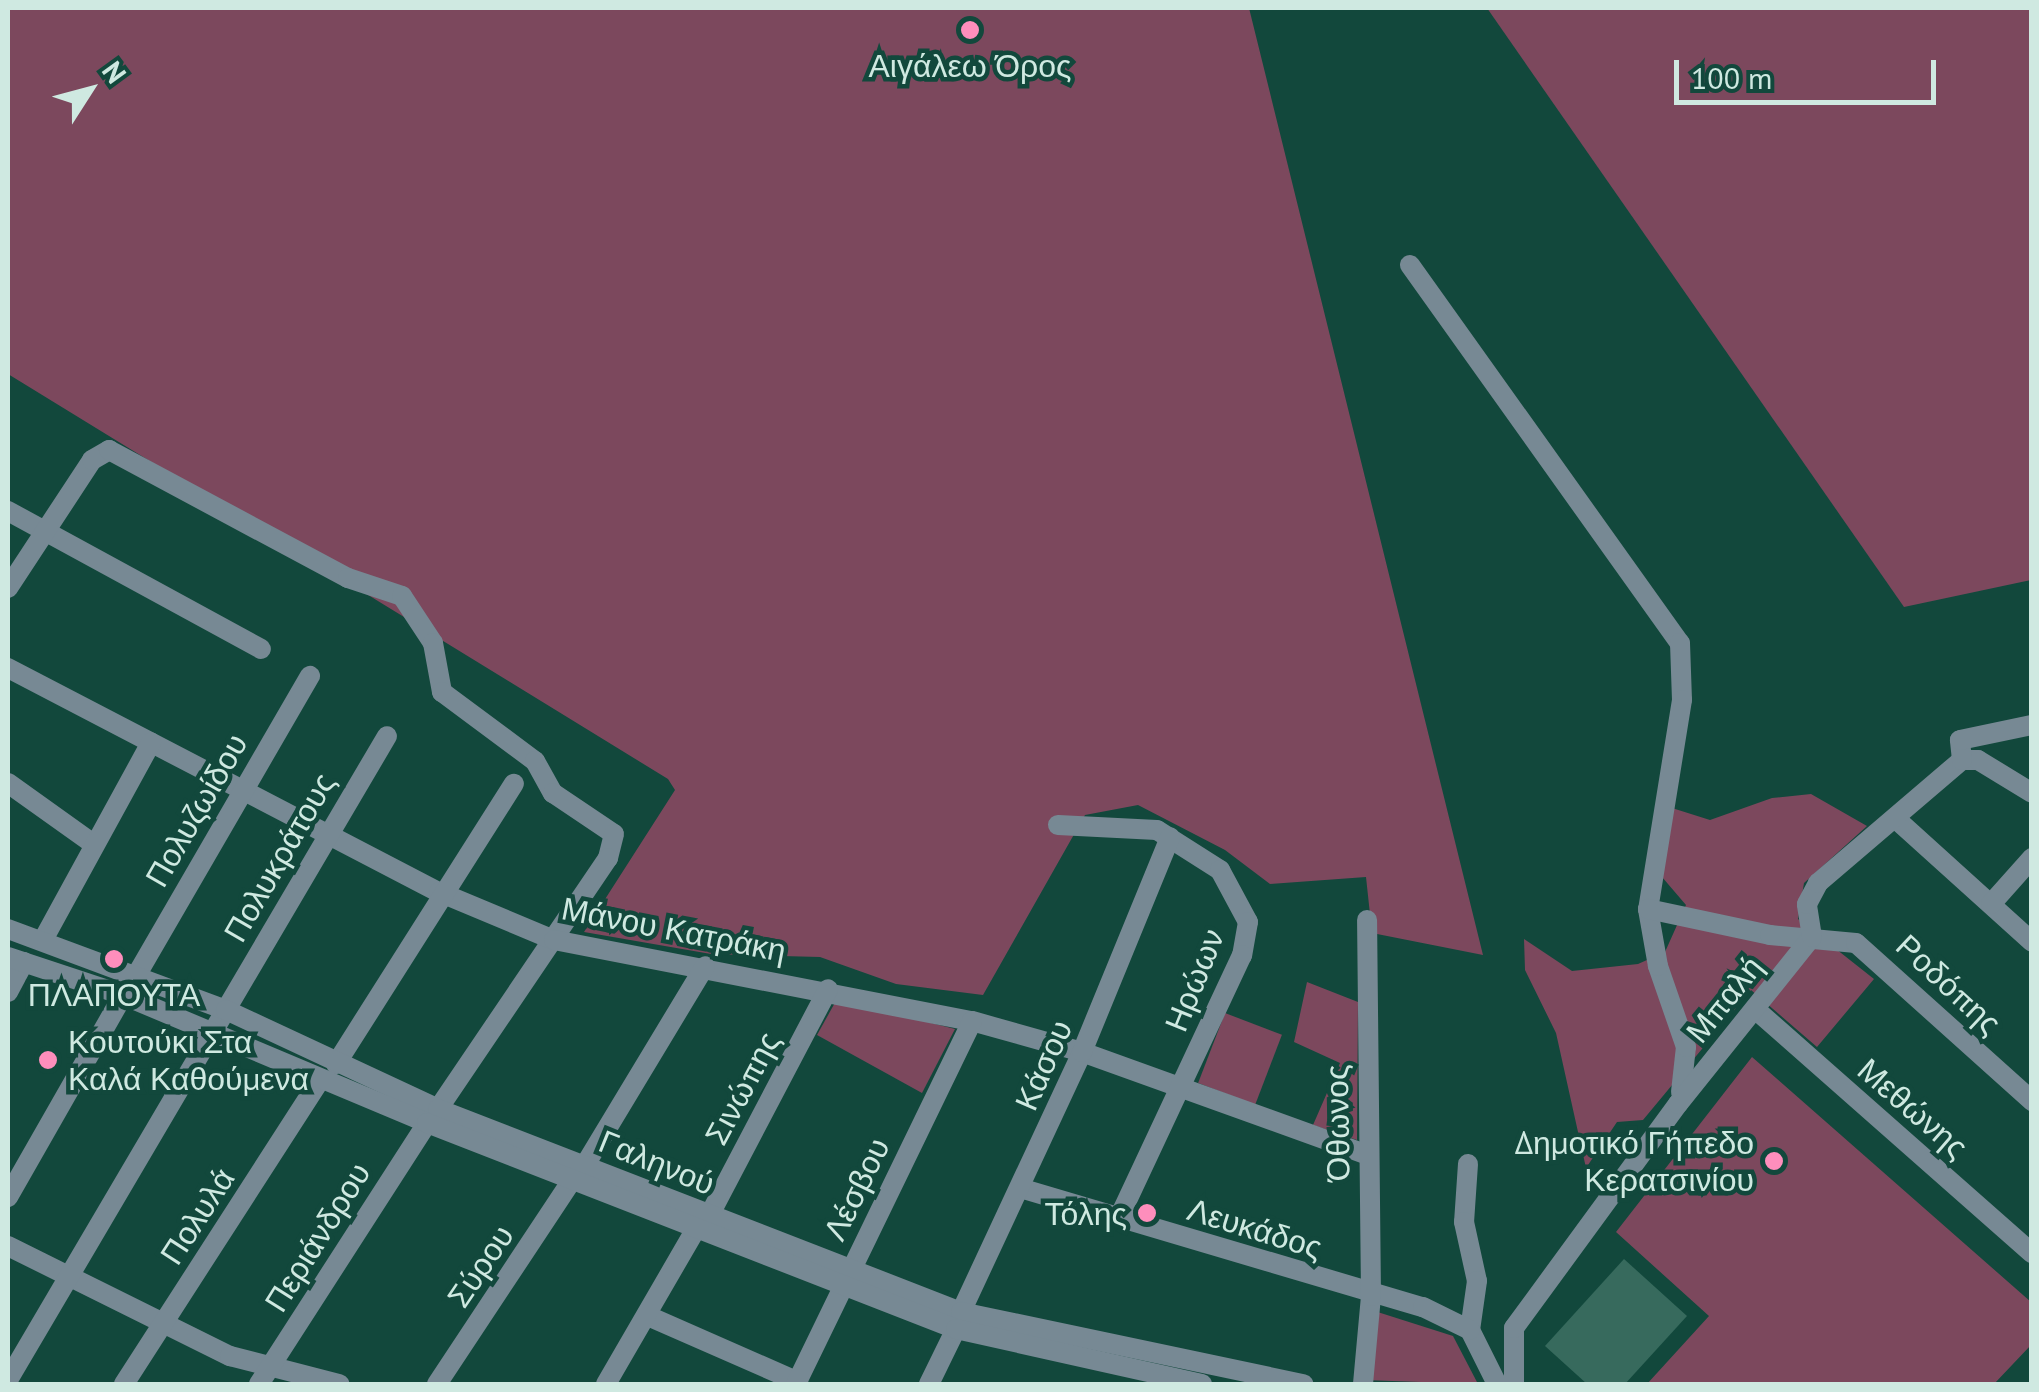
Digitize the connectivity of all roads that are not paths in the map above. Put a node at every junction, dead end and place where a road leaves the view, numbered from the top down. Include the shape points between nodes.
1 (1410, 265) dead end
2 (8, 511) edge
3 (47, 534) junction
4 (8, 588) edge
5 (261, 650) dead end
6 (8, 668) edge
7 (310, 676) dead end
8 (2032, 726) edge
9 (387, 736) dead end
10 (151, 743) junction
11 (1962, 760) junction
12 (8, 783) edge
13 (514, 784) dead end
14 (240, 788) junction
15 (2032, 793) edge
16 (1896, 819) junction
17 (1058, 825) dead end
18 (324, 834) junction
19 (1170, 838) junction
20 (92, 844) junction
21 (2032, 858) edge
22 (439, 892) junction
23 (1991, 904) junction
24 (1648, 909) junction
25 (1368, 920) dead end
26 (8, 930) edge
27 (1812, 937) junction
28 (43, 940) junction
29 (554, 940) junction
30 (2032, 942) edge
31 (16, 959) edge
32 (705, 966) junction
33 (136, 976) junction
34 (828, 989) junction
35 (8, 992) edge
36 (123, 995) junction
37 (1755, 1008) junction
38 (226, 1010) junction
39 (972, 1021) junction
40 (211, 1033) junction
41 (1082, 1052) junction
42 (336, 1064) junction
43 (320, 1080) junction
44 (1181, 1089) junction
45 (2032, 1101) edge
46 (1678, 1104) junction
47 (432, 1116) junction
48 (1366, 1154) junction
49 (1468, 1164) dead end
50 (579, 1173) junction
51 (1020, 1188) junction
52 (8, 1197) edge
53 (1119, 1216) junction
54 (702, 1223) junction
55 (8, 1246) edge
56 (2032, 1253) edge
57 (68, 1276) junction
58 (848, 1277) junction
59 (1371, 1296) junction
60 (648, 1316) junction
61 (959, 1321) junction
62 (162, 1326) junction
63 (1470, 1330) junction
64 (264, 1377) edge
65 (8, 1380) edge
66 (797, 1383) edge
67 (124, 1384) edge
68 (339, 1384) edge
69 (437, 1384) edge
70 (606, 1384) edge
71 (929, 1384) edge
72 (1200, 1384) edge
73 (1304, 1384) edge
74 (1363, 1384) edge
75 (1496, 1384) edge
76 (1514, 1384) edge

1 - 24 street via 1680,643 1682,700
2 - 3 street
3 - 4 street
3 - 5 street
3 - 29 street, Περιάνδρου via 92,460 109,450 348,578 402,596 427,630 442,692 535,761 553,794 614,834 616,843
6 - 10 street, Μάνου Κατράκη
7 - 14 street, Πολυζωίδου
8 - 11 street via 1964,738 1957,744
9 - 18 street, Πολυκράτους
10 - 14 street, Μάνου Κατράκη
10 - 20 street
11 - 15 street via 1986,764
11 - 16 street
12 - 20 street
13 - 22 street
14 - 18 street, Μάνου Κατράκη
14 - 33 street, Πολυζωίδου
16 - 23 street
16 - 27 street via 1810,893
17 - 19 street, Ηρώων via 1138,826
18 - 22 street, Μάνου Κατράκη
18 - 38 street, Πολυκράτους
19 - 41 street, Κάσου
19 - 44 street, Ηρώων via 1220,870 1248,922 1242,955
20 - 28 street
21 - 23 street
22 - 29 street, Μάνου Κατράκη
22 - 42 street
23 - 30 street
24 - 27 street, Ροδόπης
24 - 46 street via 1689,1065
25 - 48 street, Όθωνος
26 - 28 street, Γαληνού
27 - 37 street, Μπαλή
27 - 45 street, Ροδόπης via 1856,943 1873,954
28 - 33 street, Γαληνού
29 - 32 street, Μάνου Κατράκη
29 - 47 street, Περιάνδρου
31 - 35 street
31 - 36 street, Γαληνού
32 - 34 street, Μάνου Κατράκη
32 - 50 street, Σύρου
33 - 38 street, Γαληνού
34 - 39 street, Μάνου Κατράκη
34 - 54 street, Σινώπης
36 - 40 street, Γαληνού
36 - 52 street
37 - 46 street, Μπαλή
37 - 56 street, Μεθώνης
38 - 40 street, Πολυκράτους
38 - 42 street, Γαληνού
39 - 41 street, Μάνου Κατράκη
39 - 58 street, Λέσβου
40 - 43 street, Γαληνού
40 - 57 street
41 - 44 street, Μάνου Κατράκη
41 - 51 street, Κάσου
42 - 47 street, Γαληνού
43 - 47 street, Γαληνού
43 - 62 street, Πολυλά
44 - 48 street, Μάνου Κατράκη
44 - 53 street, Ηρώων
46 - 76 street, Μπαλή via 1514,1328
47 - 50 street, Γαληνού
47 - 64 street, Περιάνδρου
48 - 59 street, Όθωνος
49 - 63 street via 1464,1222 1476,1281
50 - 54 street, Γαληνού
50 - 69 street, Σύρου
51 - 53 street, Λευκάδος
51 - 61 street, Κάσου
53 - 59 street, Λευκάδος
54 - 58 street, Γαληνού
54 - 60 street, Σινώπης
55 - 57 street
57 - 62 street
57 - 65 street
58 - 61 street, Γαληνού
58 - 66 street, Λέσβου
59 - 63 street, Λευκάδος via 1449,1316
59 - 74 street, Όθωνος
60 - 66 street
60 - 70 street, Σινώπης
61 - 71 street, Κάσου
61 - 72 street, Γαληνού
61 - 73 street, Γαληνού
62 - 64 street
62 - 67 street, Πολυλά
63 - 75 street
64 - 68 street

